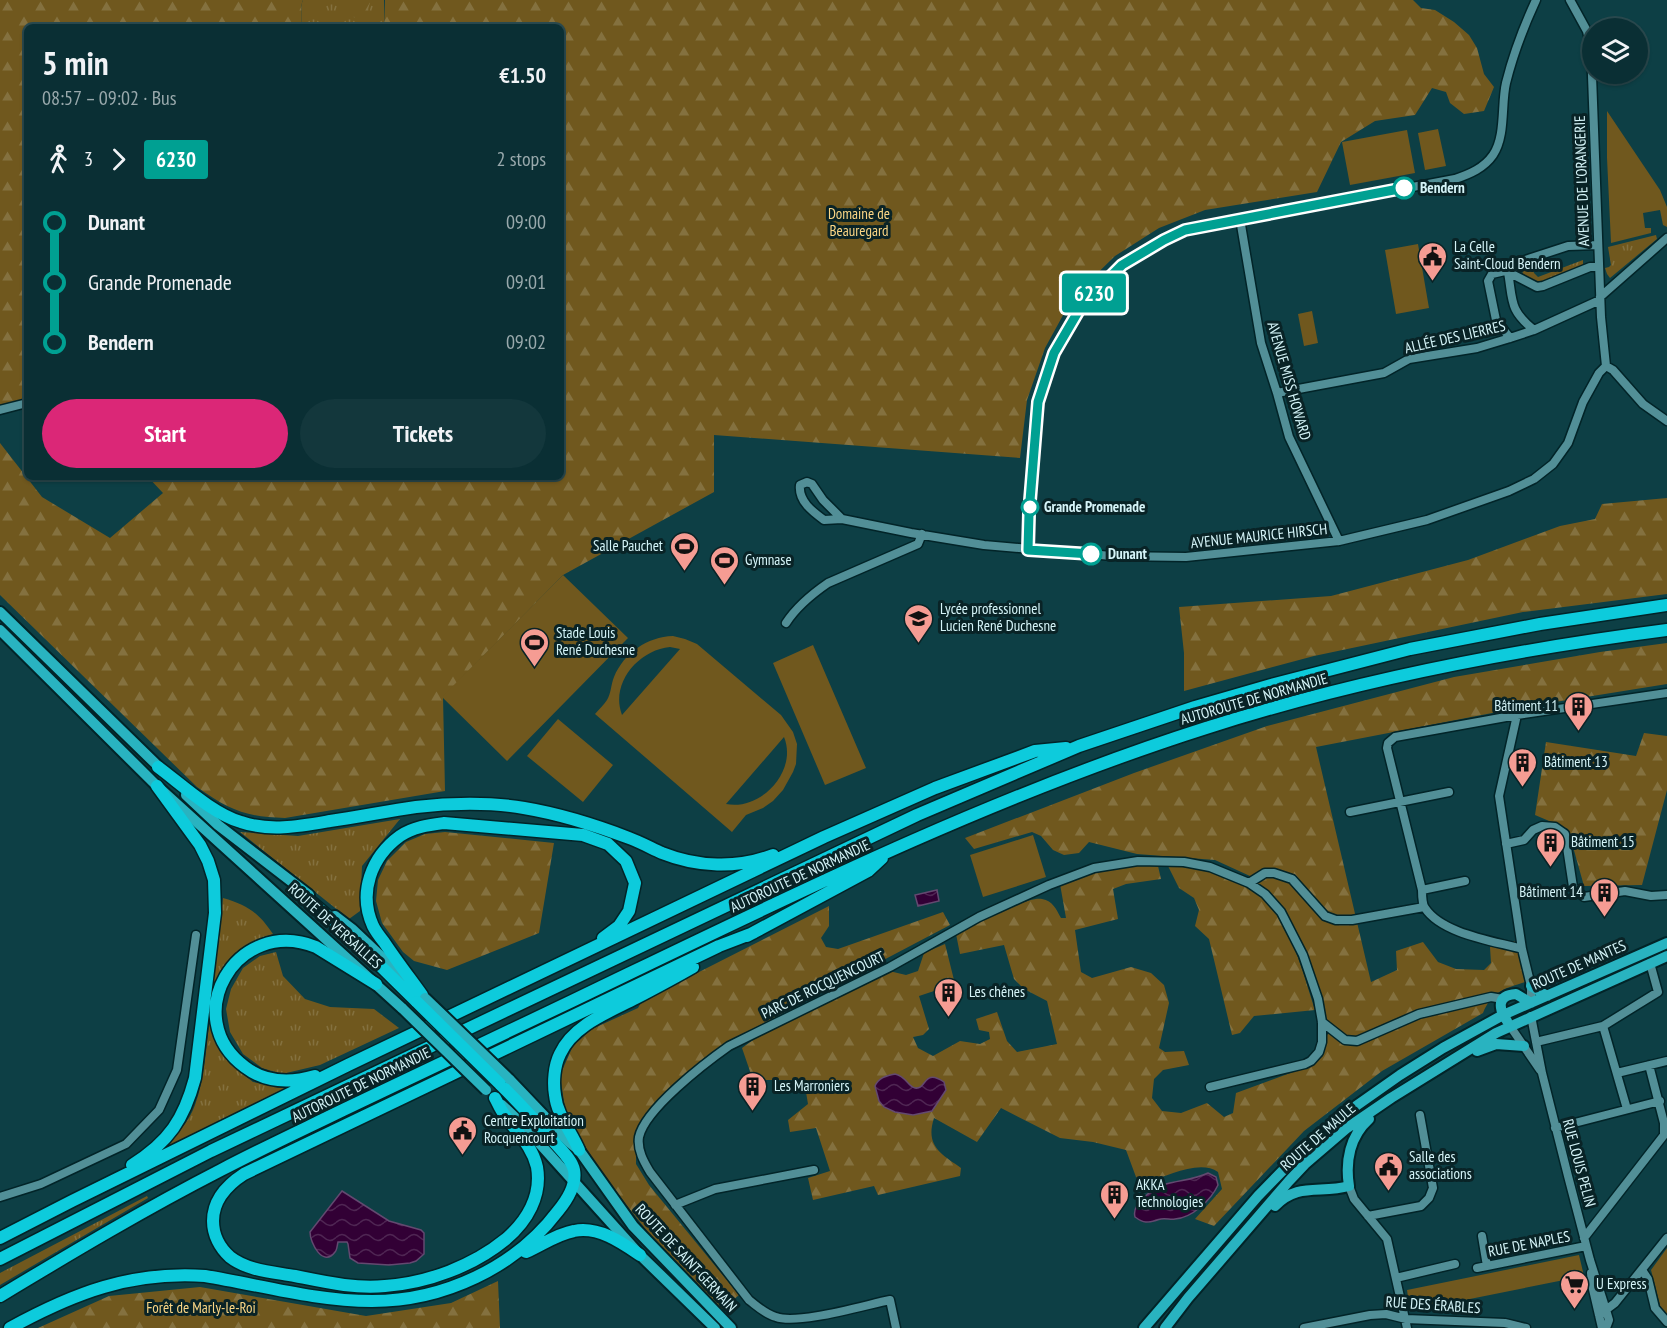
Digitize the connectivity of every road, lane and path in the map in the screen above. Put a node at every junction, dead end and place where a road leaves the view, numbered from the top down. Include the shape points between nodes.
1 (1536, 0) edge
2 (1570, 0) edge
3 (1240, 219) junction
4 (1667, 238) edge
5 (1598, 245) junction
6 (1599, 267) junction
7 (1508, 272) junction
8 (1600, 298) junction
9 (1533, 330) junction
10 (1510, 338) junction
11 (1606, 366) junction
12 (1277, 393) junction
13 (24, 404) edge
14 (0, 410) edge
15 (1667, 421) edge
16 (842, 519) junction
17 (922, 534) junction
18 (1339, 542) junction
19 (1028, 550) junction
20 (1667, 606) edge
21 (0, 612) edge
22 (786, 623) dead end
23 (0, 630) edge
24 (1667, 630) edge
25 (1667, 693) edge
26 (1517, 715) junction
27 (1079, 746) junction
28 (158, 767) junction
29 (157, 786) junction
30 (1449, 792) dead end
31 (1399, 802) junction
32 (1350, 812) dead end
33 (824, 837) junction
34 (1506, 844) junction
35 (890, 851) junction
36 (1465, 881) dead end
37 (1249, 883) junction
38 (1422, 890) junction
39 (301, 891) joint
40 (1667, 895) edge
41 (1424, 907) junction
42 (753, 933) junction
43 (196, 935) dead end
44 (1667, 943) edge
45 (1522, 949) junction
46 (1667, 956) edge
47 (572, 959) junction
48 (1650, 963) junction
49 (376, 984) junction
50 (1531, 986) junction
51 (1547, 996) junction
52 (421, 999) junction
53 (1503, 999) junction
54 (1531, 1003) junction
55 (1503, 1015) junction
56 (1531, 1016) junction
57 (1322, 1023) junction
58 (1510, 1026) junction
59 (1603, 1026) junction
60 (1536, 1042) junction
61 (1524, 1046) junction
62 (1460, 1055) junction
63 (1667, 1061) edge
64 (348, 1065) junction
65 (1649, 1065) junction
66 (1542, 1073) junction
67 (1617, 1073) junction
68 (505, 1082) junction
69 (1210, 1087) dead end
70 (490, 1094) junction
71 (1391, 1098) junction
72 (1660, 1101) junction
73 (1627, 1109) junction
74 (1420, 1115) dead end
75 (1556, 1128) junction
76 (579, 1150) junction
77 (814, 1170) dead end
78 (574, 1182) junction
79 (1348, 1186) junction
80 (0, 1197) edge
81 (72, 1201) junction
82 (675, 1205) junction
83 (1368, 1216) junction
84 (1242, 1234) junction
85 (1482, 1236) dead end
86 (0, 1238) edge
87 (1667, 1238) edge
88 (1585, 1242) junction
89 (640, 1255) junction
90 (511, 1258) junction
91 (0, 1259) edge
92 (1455, 1264) dead end
93 (1487, 1266) junction
94 (1477, 1268) dead end
95 (1642, 1270) junction
96 (1396, 1278) junction
97 (0, 1296) edge
98 (1603, 1312) junction
99 (1667, 1322) edge
100 (1407, 1324) edge
101 (1425, 1324) edge
102 (1329, 1326) edge
103 (10, 1328) edge
104 (715, 1328) edge
105 (730, 1328) edge
106 (896, 1328) edge
107 (1144, 1328) edge
108 (1165, 1328) edge
109 (1304, 1328) edge
110 (1526, 1328) edge
111 (1604, 1328) edge

1 - 3 street via 1506,84 1498,144 1482,167 1455,179
2 - 5 street, AVENUE DE L'ORANGERIE via 1587,31 1591,49
3 - 12 street, AVENUE MISS HOWARD via 1262,343
3 - 19 street via 1185,230 1164,240 1122,265 1082,305 1054,353 1038,402
4 - 8 street, ALLÉE DES LIERRES
5 - 6 street, AVENUE DE L'ORANGERIE
5 - 7 street via 1568,246 1522,261
6 - 7 street via 1537,287
6 - 8 street, AVENUE DE L'ORANGERIE
7 - 9 street via 1514,309
7 - 10 street via 1492,274 1488,281 1496,320
8 - 9 street, ALLÉE DES LIERRES
8 - 11 street, AVENUE DE L'ORANGERIE
9 - 10 street, ALLÉE DES LIERRES
10 - 12 street, ALLÉE DES LIERRES via 1477,348 1409,359 1384,373
11 - 15 street via 1643,404
11 - 18 street, AVENUE MAURICE HIRSCH via 1583,402 1568,443 1553,464 1534,479 1427,520
12 - 18 street, AVENUE MISS HOWARD via 1292,445
13 - 14 street
16 - 16 street, AVENUE MAURICE HIRSCH via 812,484 800,485 799,493 816,514 824,520
16 - 17 street, AVENUE MAURICE HIRSCH
17 - 19 street, AVENUE MAURICE HIRSCH
17 - 22 street via 918,544 828,583 807,598
18 - 19 street, AVENUE MAURICE HIRSCH via 1186,557
20 - 27 highway, AUTOROUTE DE NORMANDIE via 1540,624 1410,649 1195,707
21 - 28 main road, ROUTE DE VERSAILLES
23 - 29 main road, ROUTE DE VERSAILLES
24 - 35 highway, AUTOROUTE DE NORMANDIE via 1426,670 1275,706 1125,755
25 - 26 street
26 - 31 street via 1391,739 1387,748
26 - 34 street via 1499,796
27 - 33 highway via 1035,751 935,788
27 - 91 highway, AUTOROUTE DE NORMANDIE via 917,815 211,1151
28 - 33 highway via 214,809 239,822 263,827 292,827 426,807 522,807 580,820 687,861 719,865 764,858
28 - 39 main road, ROUTE DE VERSAILLES via 218,825
29 - 49 main road, ROUTE DE VERSAILLES
29 - 81 highway via 200,844 214,880 214,914 195,1078 176,1126 160,1144 144,1158
30 - 31 street
31 - 32 street
31 - 38 street
33 - 47 highway
34 - 40 street via 1524,840 1542,826 1555,826 1565,834 1573,888 1584,897 1625,891
34 - 45 street
35 - 42 highway via 868,871
35 - 97 highway, AUTOROUTE DE NORMANDIE via 226,1167 113,1228
36 - 38 street
37 - 41 street via 1265,873 1292,879 1325,916 1336,920
37 - 57 street, PARC DE ROCQUENCOURT via 1265,894 1293,932 1312,977
37 - 82 street, PARC DE ROCQUENCOURT via 1184,861 1138,861 1094,868 979,917 890,967 729,1046 692,1074 650,1115 639,1137 643,1160
38 - 41 street
39 - 52 highway
41 - 45 street via 1437,921 1459,932
42 - 70 highway via 244,1174 225,1189 216,1204 213,1224 219,1244 231,1257 253,1269 343,1286 415,1282 482,1256 521,1224 535,1201 538,1187 534,1156
42 - 76 highway via 593,1020 572,1036 559,1055 555,1097 561,1118
43 - 80 street via 177,1070 159,1110 126,1144 40,1184
44 - 51 main road, ROUTE DE MANTES
45 - 50 street
46 - 48 main road, ROUTE DE MANTES
47 - 52 highway via 619,926 630,911 635,883 626,861 608,844 583,835 444,823 422,826 401,835 380,855 369,875 366,903 373,926
47 - 64 highway
48 - 56 main road, ROUTE DE MANTES
48 - 59 street via 1658,992
49 - 64 highway via 316,947 282,940 250,951 232,967 222,983 216,1005 218,1028 229,1051 249,1070 268,1079 288,1081
49 - 70 main road, ROUTE DE VERSAILLES, bridge
50 - 51 main road
50 - 54 street
51 - 54 main road, ROUTE DE MANTES
52 - 68 highway, bridge
53 - 54 main road via 1516,994
53 - 55 main road
53 - 57 street via 1491,998 1419,1014 1357,1041 1345,1040
54 - 55 main road, ROUTE DE MANTES
54 - 56 main road
55 - 58 main road
55 - 107 main road, ROUTE DE MAULE via 1400,1075 1297,1156
56 - 58 main road, ROUTE DE MAULE
56 - 60 street, RUE LOUIS PELIN
57 - 69 street, PARC DE ROCQUENCOURT via 1322,1042 1311,1061
58 - 61 street, RUE LOUIS PELIN
58 - 62 main road, ROUTE DE MAULE
59 - 60 street
59 - 67 street
60 - 66 street, RUE LOUIS PELIN
61 - 62 main road via 1496,1044 1466,1057
61 - 66 street, RUE LOUIS PELIN
62 - 71 main road, ROUTE DE MAULE
63 - 65 street
64 - 81 highway
65 - 67 street
65 - 72 street
66 - 75 street, RUE LOUIS PELIN
67 - 73 street
68 - 76 main road
68 - 78 highway via 569,1160
70 - 78 main road, ROUTE DE VERSAILLES
71 - 79 main road via 1353,1140
71 - 84 main road, ROUTE DE MAULE via 1305,1164
72 - 73 street
72 - 88 street via 1664,1135
73 - 75 street
74 - 83 street via 1433,1188 1429,1198 1421,1206
75 - 88 street, RUE LOUIS PELIN
76 - 105 main road, ROUTE DE SAINT-GERMAIN via 633,1226
77 - 82 street via 715,1190
78 - 89 main road, ROUTE DE VERSAILLES
78 - 90 highway via 567,1200 546,1227
79 - 83 street
79 - 84 main road via 1289,1195 1250,1233
81 - 86 highway
82 - 106 street, PARC DE ROCQUENCOURT via 749,1299 764,1312 778,1318 811,1317 890,1300
83 - 96 street via 1387,1239
84 - 108 main road, ROUTE DE MAULE
85 - 93 street
87 - 95 street
88 - 93 street, RUE DE NAPLES
88 - 98 street, RUE LOUIS PELIN via 1592,1285
89 - 90 highway via 591,1230 574,1231
89 - 104 main road, ROUTE DE SAINT-GERMAIN
90 - 103 highway via 462,1283 410,1298 372,1301 329,1298 205,1276 149,1276 98,1288
92 - 96 street
93 - 94 street, RUE DE NAPLES
95 - 98 street
95 - 99 street via 1655,1308
96 - 100 street
98 - 111 street, RUE LOUIS PELIN
100 - 101 street, RUE DES ÉRABLES
100 - 102 street, RUE DES ÉRABLES via 1386,1314
101 - 110 street, RUE DES ÉRABLES via 1505,1323
102 - 109 street, RUE DES ÉRABLES

